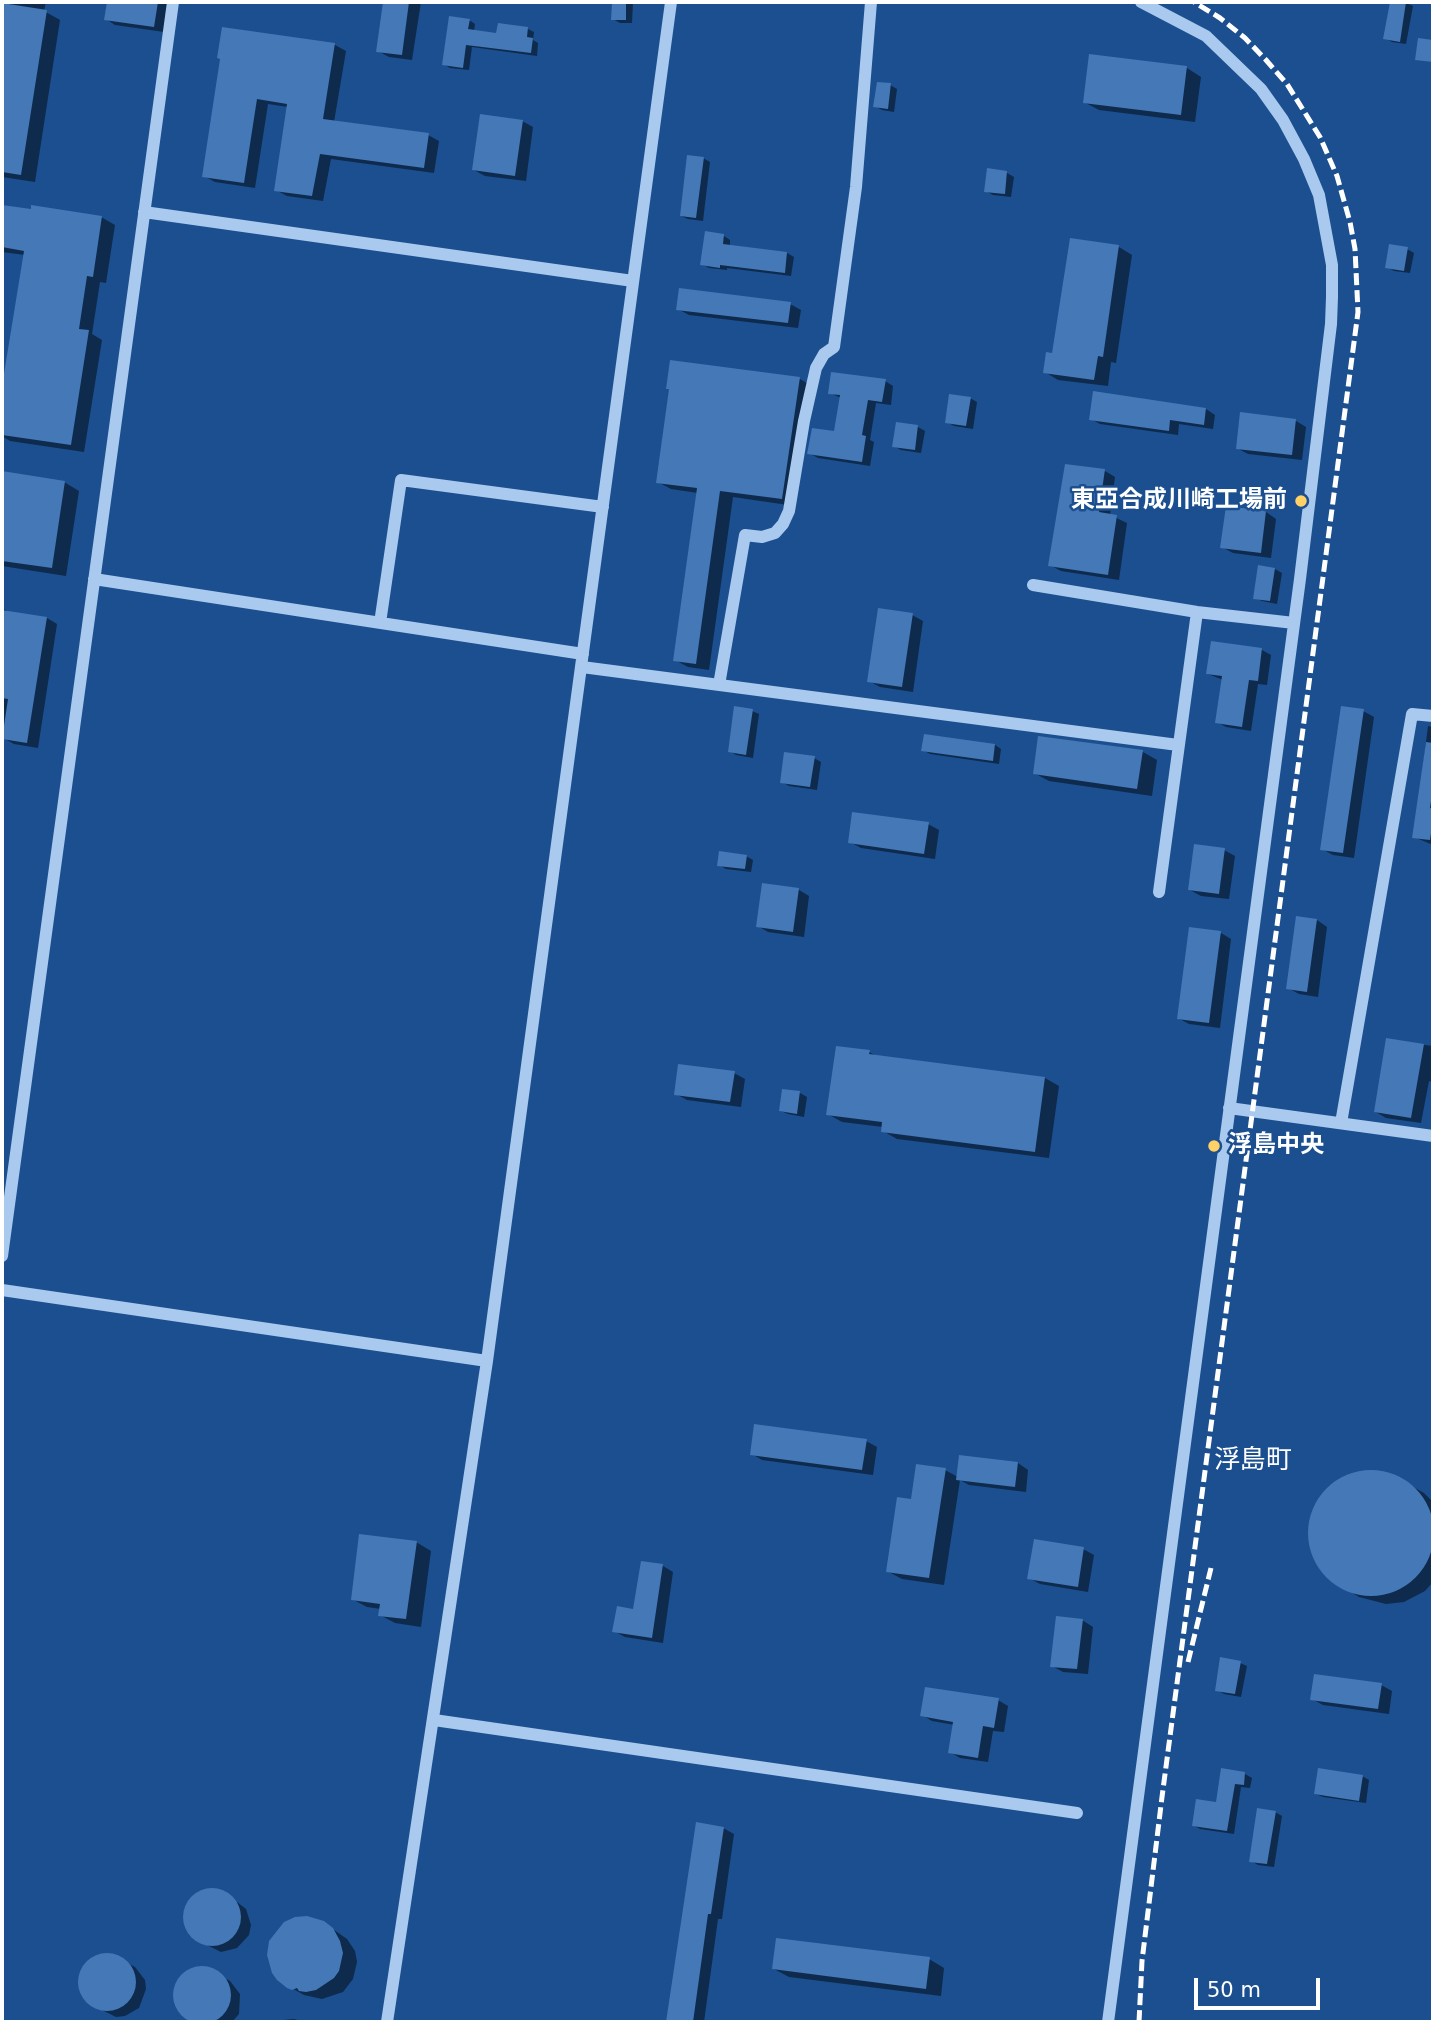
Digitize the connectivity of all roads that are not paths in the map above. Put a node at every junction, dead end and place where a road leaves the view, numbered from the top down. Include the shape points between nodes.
1 (173, 2) edge
2 (671, 2) edge
3 (871, 2) edge
4 (1142, 2) edge
5 (144, 212) junction
6 (633, 281) junction
7 (603, 507) junction
8 (94, 579) junction
9 (1033, 585) dead end
10 (1198, 612) junction
11 (380, 623) junction
12 (1294, 623) junction
13 (583, 660) junction
14 (719, 685) junction
15 (1433, 716) edge
16 (1178, 745) junction
17 (1159, 892) dead end
18 (1229, 1108) junction
19 (1341, 1123) junction
20 (1433, 1136) edge
21 (2, 1256) edge
22 (2, 1290) edge
23 (487, 1361) junction
24 (434, 1720) junction
25 (1077, 1814) dead end
26 (387, 2022) edge
27 (1108, 2022) edge

1 - 5 street
2 - 6 street
3 - 14 street via 856,187 834,347 816,369 783,524 762,537 745,535
4 - 12 street via 1206,36 1261,89 1283,120 1319,195 1332,265 1331,324
5 - 6 street
5 - 8 street
6 - 7 street
7 - 11 street via 401,480
7 - 13 street
8 - 11 street
8 - 21 street
9 - 10 street
10 - 12 street
10 - 16 street
11 - 13 street
12 - 18 street
13 - 14 street
13 - 23 street
14 - 16 street
15 - 19 street via 1412,713
16 - 17 street
18 - 19 street
18 - 27 street
19 - 20 street
22 - 23 street
23 - 24 street
24 - 25 street
24 - 26 street

